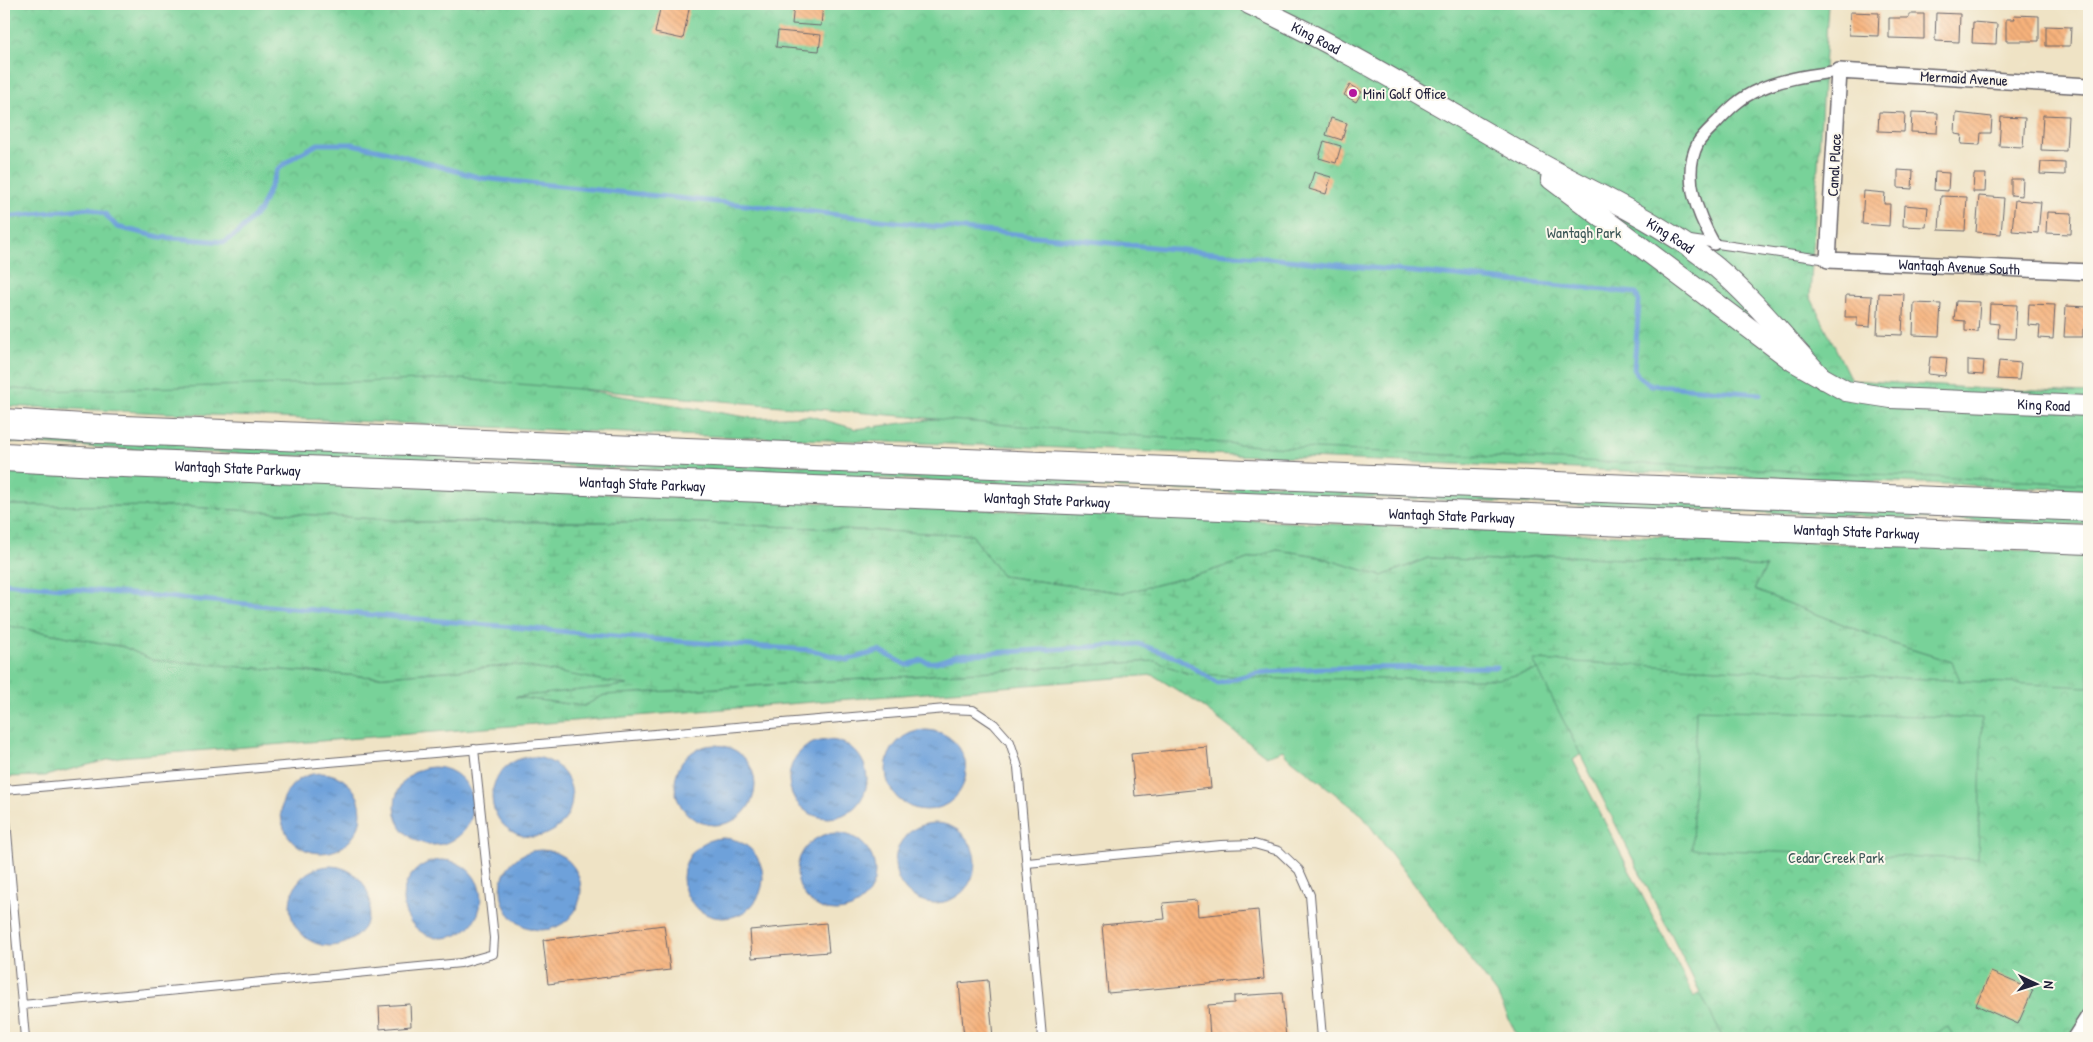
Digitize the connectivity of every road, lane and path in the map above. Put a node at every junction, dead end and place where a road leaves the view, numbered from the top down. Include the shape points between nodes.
1 (1249, 4) edge
2 (1840, 71) junction
3 (2089, 86) edge
4 (1487, 133) junction
5 (1676, 238) junction
6 (1714, 244) junction
7 (1828, 260) junction
8 (2089, 272) edge
9 (1823, 379) junction
10 (2089, 406) edge
11 (4, 423) edge
12 (4, 456) edge
13 (2089, 507) edge
14 (2089, 540) edge
15 (474, 749) junction
16 (4, 790) edge
17 (4, 798) edge
18 (1027, 863) junction
19 (22, 1005) junction
20 (2089, 1016) edge
21 (25, 1038) edge
22 (1042, 1038) edge
23 (1322, 1038) edge
24 (2075, 1038) edge

1 - 4 street, King Road via 1380,72
2 - 3 street, Mermaid Avenue
2 - 6 street via 1797,78 1756,90 1725,112 1699,142 1692,160 1693,193 1698,214
2 - 7 street, Canal Place
4 - 5 street, King Road via 1611,199
4 - 9 street, King Road via 1750,329
5 - 6 lane
5 - 9 street, King Road via 1717,268
6 - 7 lane
7 - 8 street, Wantagh Avenue South
9 - 10 street, King Road via 1846,391 1873,396
11 - 13 highway
12 - 14 highway, Wantagh State Parkway
15 - 16 lane
15 - 18 lane via 946,709 973,710 994,724 1010,742 1018,767
15 - 19 lane via 493,954 461,963
17 - 19 lane
18 - 22 lane
18 - 23 lane via 1221,845 1254,844 1279,851 1299,870 1310,895
19 - 21 lane
20 - 24 street

